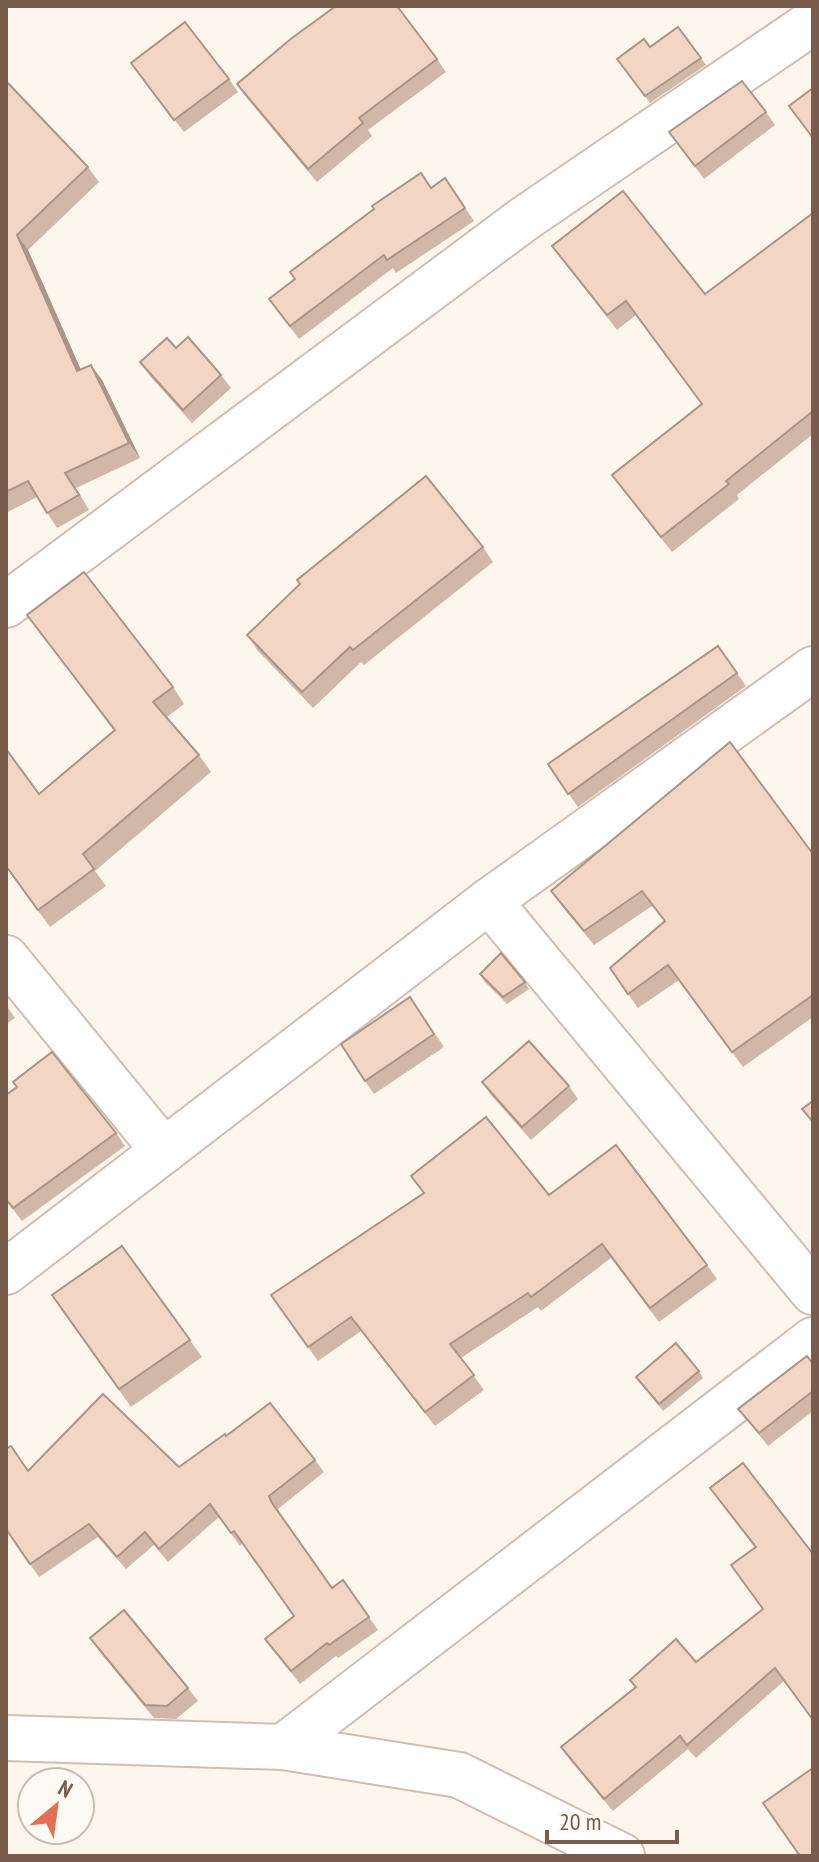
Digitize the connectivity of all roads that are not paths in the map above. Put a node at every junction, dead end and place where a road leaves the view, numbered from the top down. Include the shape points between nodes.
1 (813, 22) edge
2 (6, 605) edge
3 (813, 669) edge
4 (489, 901) junction
5 (6, 958) edge
6 (164, 1151) junction
7 (6, 1272) edge
8 (813, 1292) edge
9 (813, 1340) edge
10 (6, 1738) edge
11 (283, 1747) junction
12 (622, 1856) edge

1 - 2 street via 524,219
3 - 4 street
4 - 6 street
4 - 8 street
5 - 6 street
6 - 7 street
9 - 11 street
10 - 11 street
11 - 12 street via 459,1775

